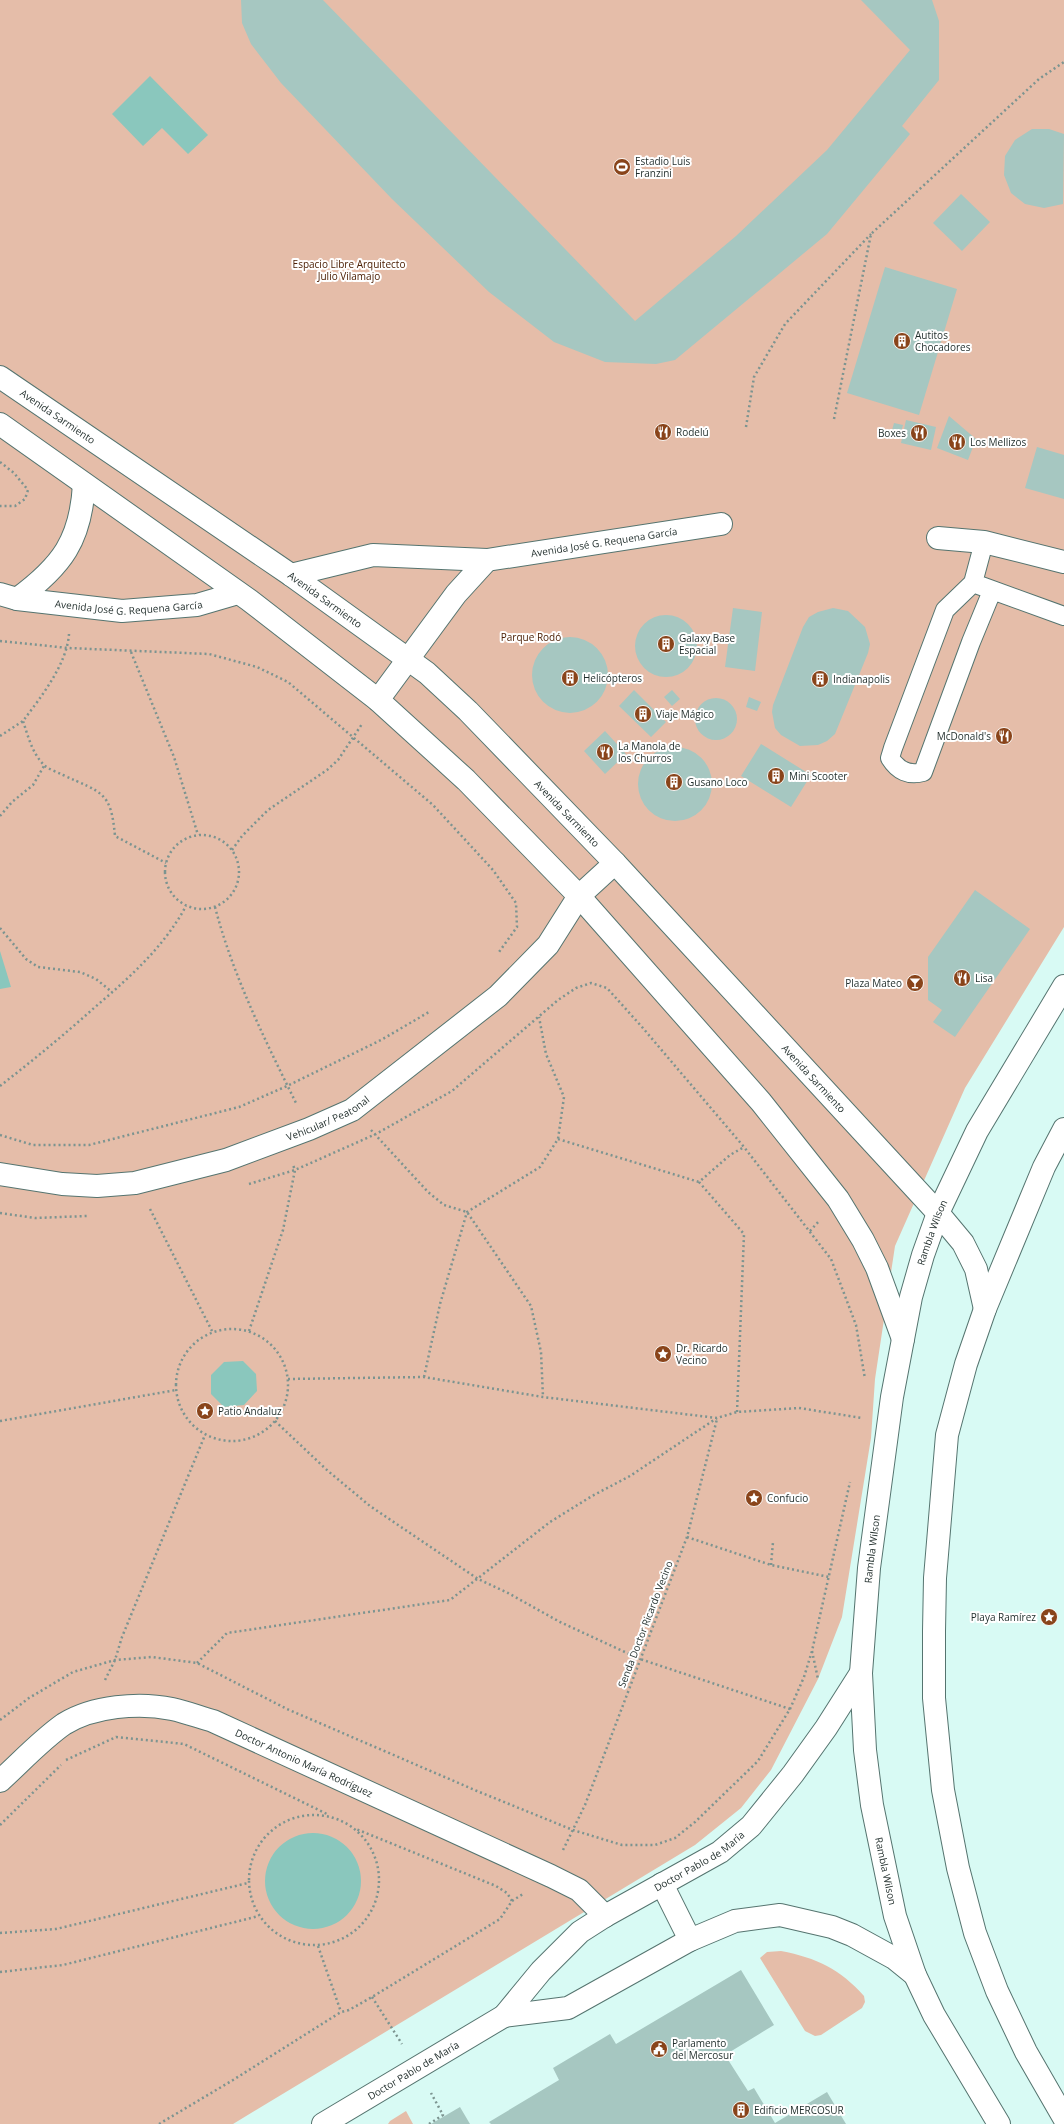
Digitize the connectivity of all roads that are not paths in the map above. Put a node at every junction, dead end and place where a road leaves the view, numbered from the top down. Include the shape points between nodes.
1 (0, 377) edge
2 (0, 424) edge
3 (84, 484) junction
4 (721, 524) dead end
5 (938, 538) dead end
6 (984, 542) junction
7 (487, 560) junction
8 (1064, 562) edge
9 (291, 575) junction
10 (973, 583) junction
11 (992, 591) junction
12 (238, 593) junction
13 (9, 596) edge
14 (1064, 616) edge
15 (407, 658) junction
16 (378, 700) junction
17 (615, 863) junction
18 (579, 896) junction
19 (1064, 986) edge
20 (1064, 1129) edge
21 (0, 1174) edge
22 (938, 1213) junction
23 (985, 1309) junction
24 (903, 1338) junction
25 (861, 1673) junction
26 (0, 1781) edge
27 (662, 1884) junction
28 (605, 1916) junction
29 (690, 1940) junction
30 (915, 1975) junction
31 (504, 2016) junction
32 (1064, 2118) edge
33 (323, 2124) edge
34 (999, 2124) edge

1 - 9 street, Avenida Sarmiento
2 - 3 street
3 - 12 street
3 - 13 street, Avenida José G. Requena García via 79,524 56,565 37,584
4 - 7 street, Avenida José G. Requena García
5 - 6 street
6 - 8 street
6 - 10 lane
7 - 9 street, Avenida José G. Requena García via 373,555
7 - 15 street via 456,594
9 - 15 street, Avenida Sarmiento
10 - 11 lane
10 - 11 lane via 945,610 893,748 890,758 895,766 906,773 923,772
11 - 14 lane
12 - 13 street, Avenida José G. Requena García via 197,605 122,611
12 - 16 street
15 - 16 street
15 - 17 street, Avenida Sarmiento via 468,711
16 - 18 street via 466,780
17 - 18 street
17 - 22 street, Avenida Sarmiento
18 - 21 street, Vehicular/ Peatonal via 548,945 498,996 352,1110 226,1160 135,1184 62,1184
18 - 24 street via 761,1102 838,1199 877,1268
19 - 22 street, Rambla Wilson via 977,1132
20 - 23 street via 1044,1167
22 - 23 street, Avenida Sarmiento via 963,1243 976,1269
22 - 24 street, Rambla Wilson via 911,1297
23 - 32 street via 946,1435 935,1578 934,1698 937,1741 951,1837 975,1933 997,1991 1026,2052
24 - 25 street, Rambla Wilson via 892,1397 869,1568
25 - 27 street, Doctor Pablo de María via 793,1774 750,1826 720,1852 690,1871
25 - 30 street, Rambla Wilson via 865,1750 872,1805 896,1916
26 - 28 street, Doctor Antonio María Rodríguez via 50,1735 88,1714 112,1707 170,1709 213,1721 579,1890
27 - 28 street, Doctor Pablo de María
27 - 29 street
28 - 31 street, Doctor Pablo de María via 580,1932 541,1971
29 - 30 street, Doctor Pablo de María via 735,1921 780,1915 832,1927 852,1935 894,1958
29 - 31 street, Doctor Pablo de María via 568,2008
30 - 34 street, Rambla Wilson via 934,2015
31 - 33 street, Doctor Pablo de María

